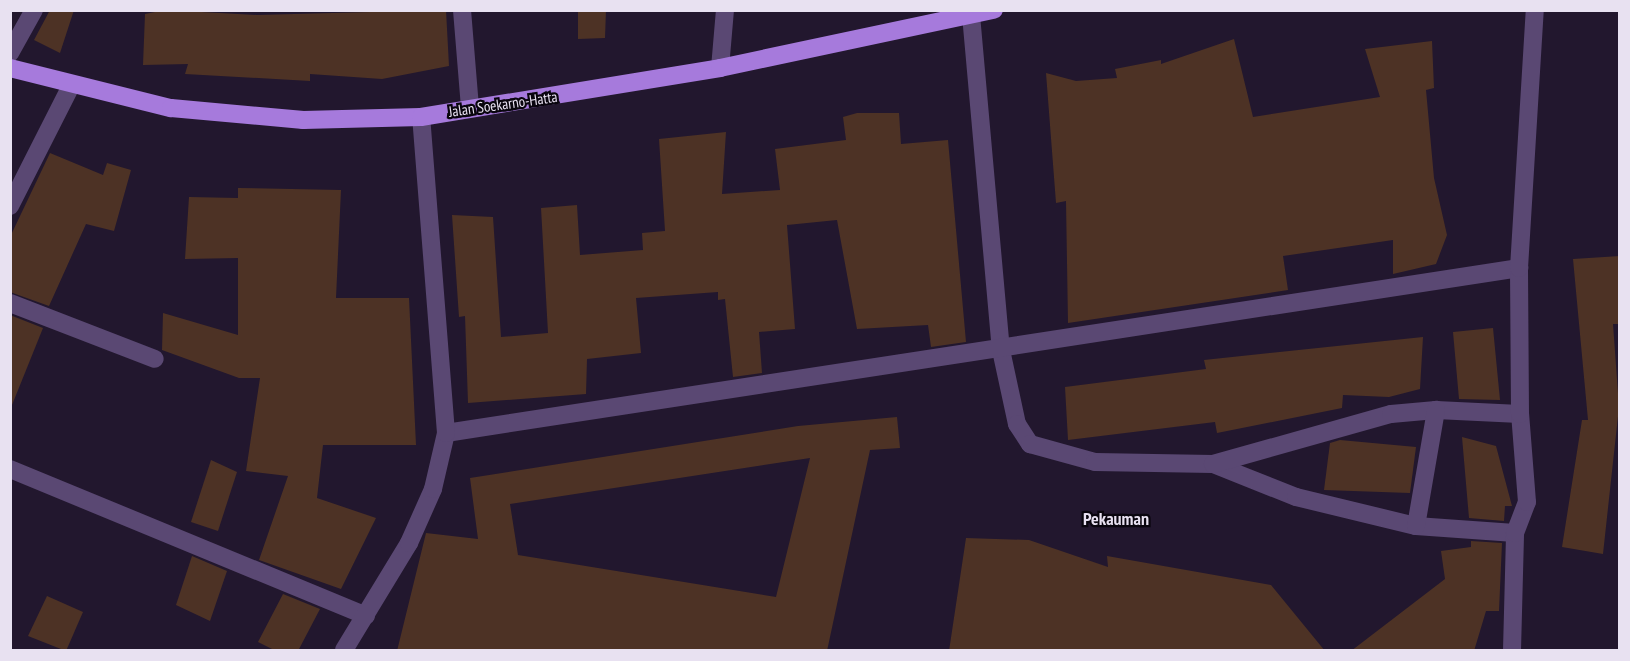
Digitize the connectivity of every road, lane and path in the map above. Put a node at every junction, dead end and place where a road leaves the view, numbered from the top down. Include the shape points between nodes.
1 (34, 10) edge
2 (462, 10) edge
3 (725, 10) edge
4 (994, 10) edge
5 (1535, 10) edge
6 (971, 15) junction
7 (10, 53) edge
8 (10, 68) edge
9 (720, 68) junction
10 (71, 86) junction
11 (470, 107) junction
12 (421, 117) junction
13 (10, 206) edge
14 (1519, 268) junction
15 (10, 303) edge
16 (1001, 350) junction
17 (154, 359) dead end
18 (1436, 410) junction
19 (1520, 414) junction
20 (446, 433) junction
21 (1213, 464) junction
22 (10, 469) edge
23 (1416, 526) junction
24 (1515, 533) junction
25 (366, 616) junction
26 (344, 651) edge
27 (1512, 651) edge

1 - 7 street
2 - 11 street
3 - 9 street
4 - 6 highway, Jalan Soekarno-Hatta
5 - 14 street
6 - 9 highway, Jalan Soekarno-Hatta
6 - 16 street
8 - 10 highway, Jalan Soekarno-Hatta
9 - 11 highway, Jalan Soekarno-Hatta
10 - 12 highway, Jalan Soekarno-Hatta via 171,108 303,120
10 - 13 street
11 - 12 highway, Jalan Soekarno-Hatta
12 - 20 street
14 - 16 street
14 - 19 street
15 - 17 street
16 - 20 street
16 - 21 street via 1017,424 1030,444 1095,462
18 - 19 street
18 - 21 street via 1390,414
18 - 23 street
19 - 24 street via 1527,502
20 - 25 street via 433,489
21 - 23 street via 1296,496
22 - 25 street
23 - 24 street
24 - 27 street
25 - 26 street

